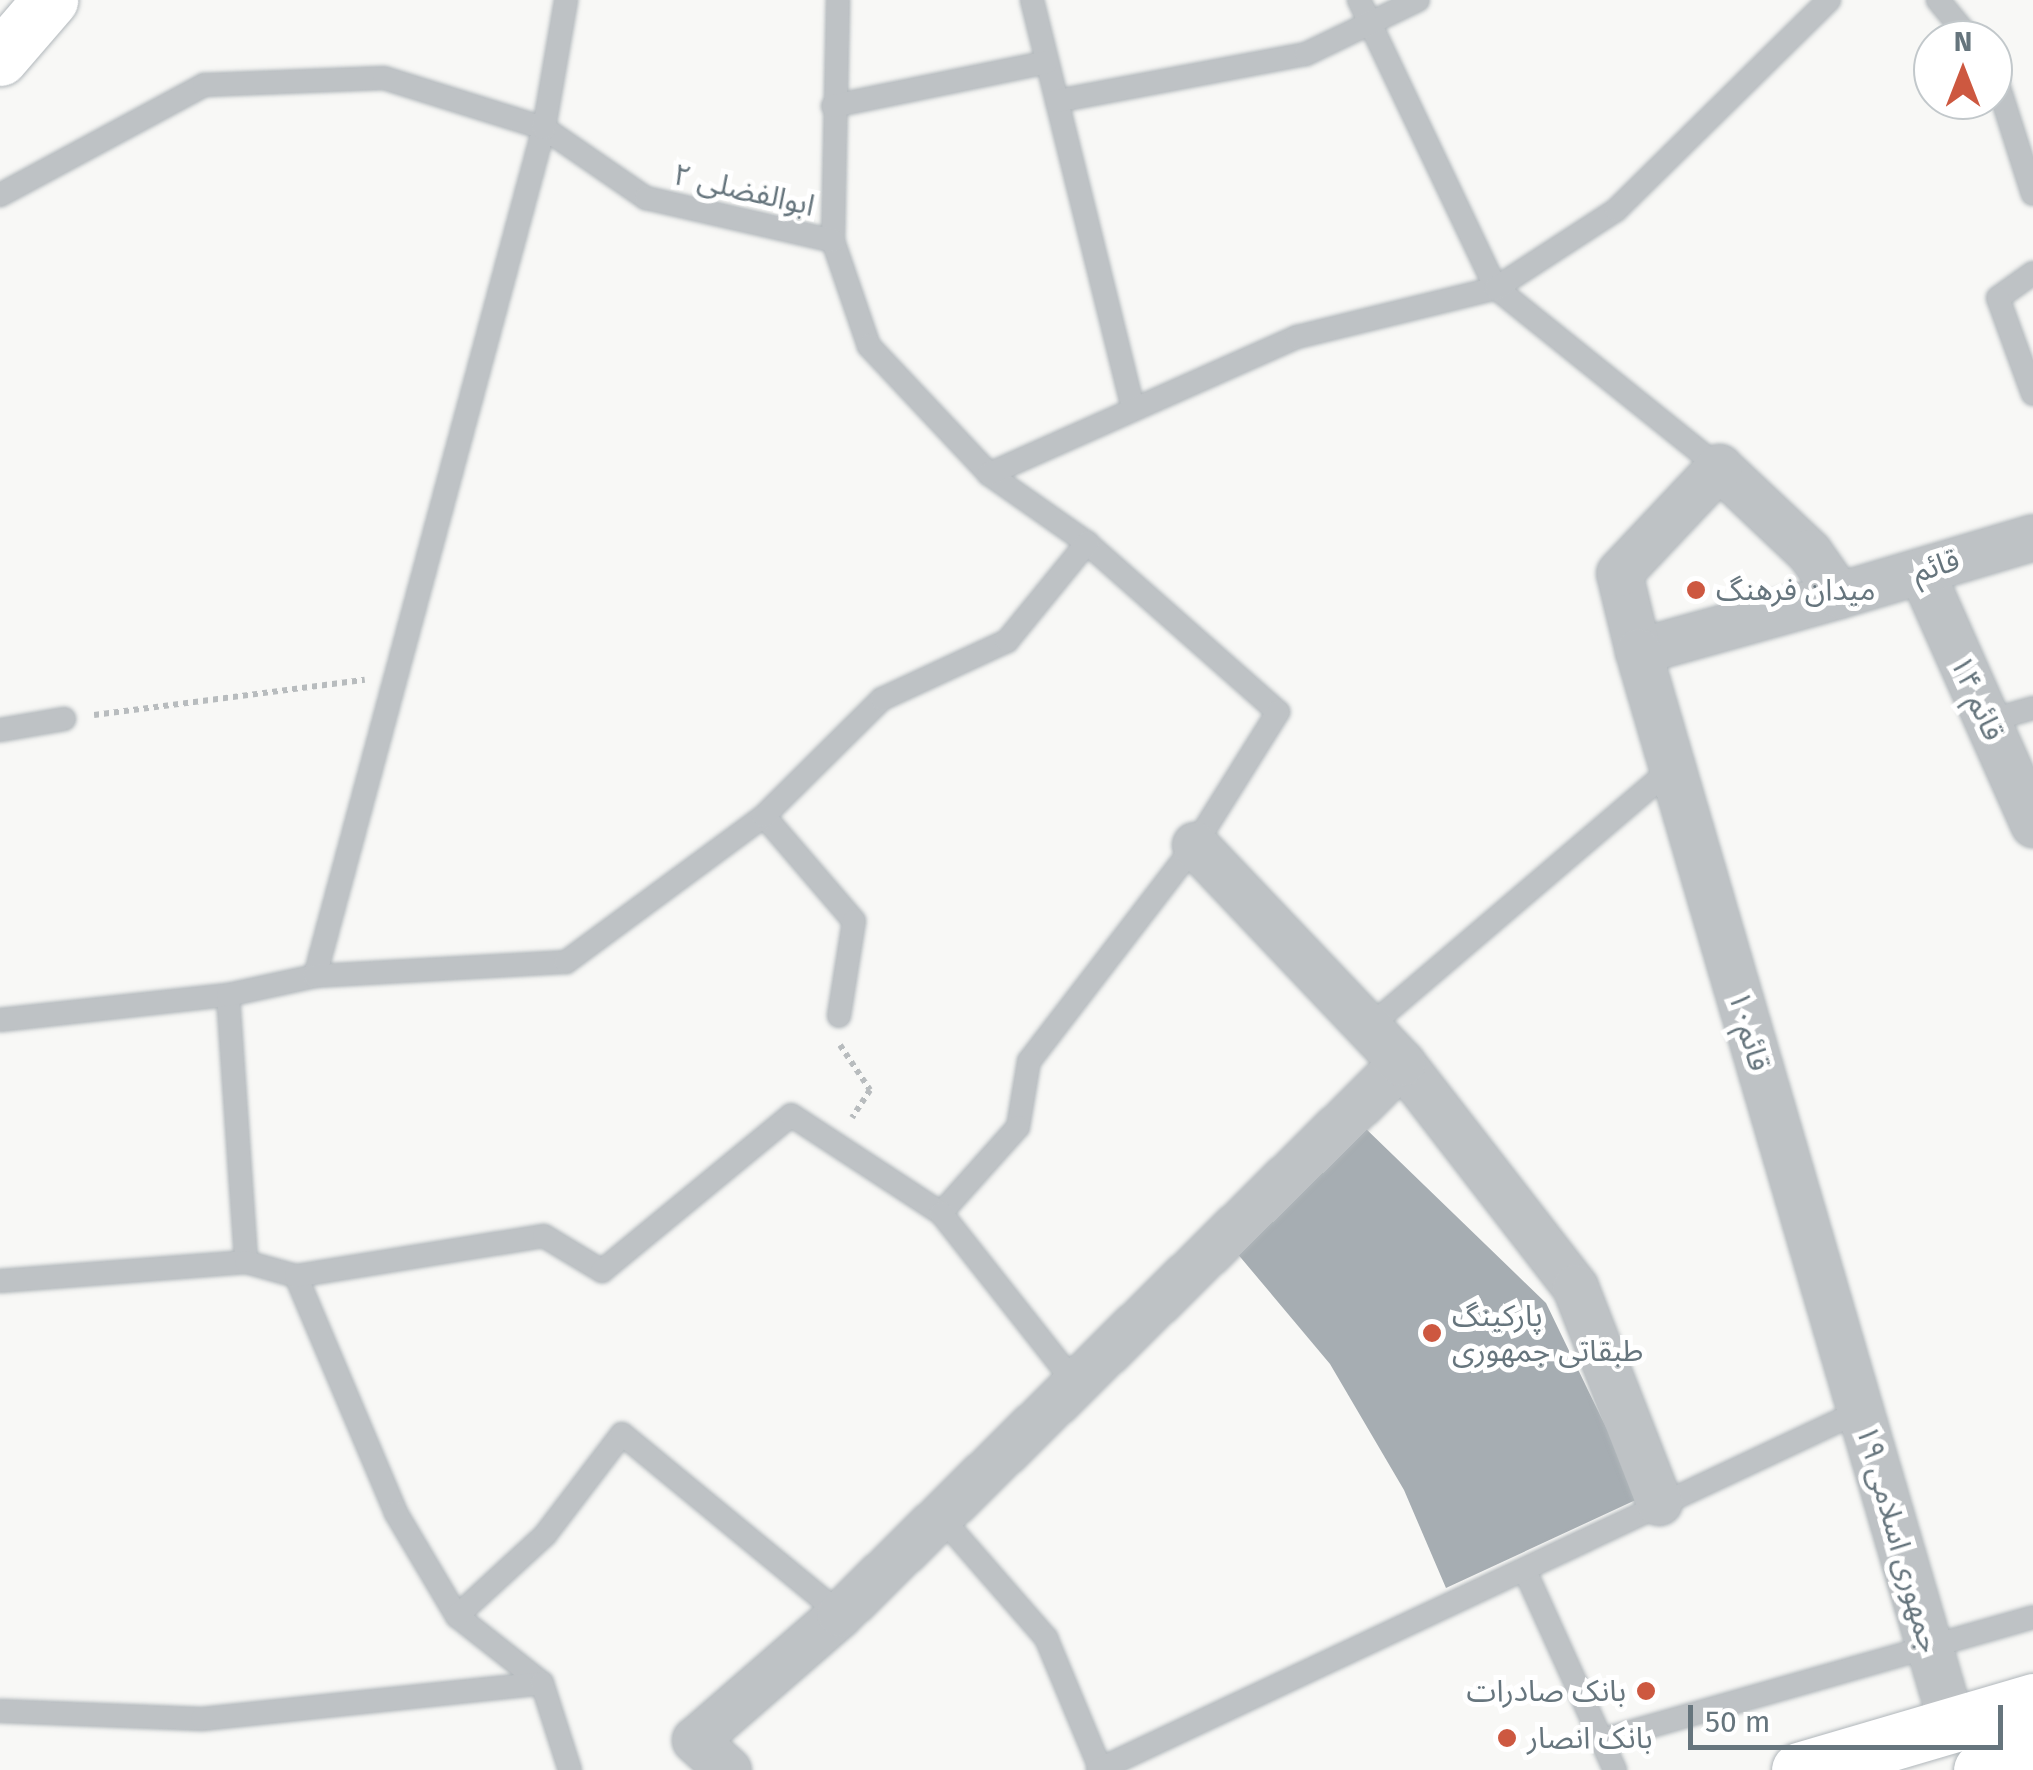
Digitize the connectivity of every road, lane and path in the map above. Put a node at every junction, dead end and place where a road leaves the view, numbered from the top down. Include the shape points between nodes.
1 (50, 0) edge
2 (566, 0) edge
3 (838, 0) edge
4 (1032, 0) edge
5 (1359, 0) edge
6 (1418, 0) edge
7 (1829, 0) edge
8 (1938, 0) edge
9 (1954, 20) edge
10 (1370, 23) junction
11 (0, 58) edge
12 (1047, 62) junction
13 (1057, 101) junction
14 (833, 106) junction
15 (2009, 120) edge
16 (544, 128) junction
17 (2033, 194) edge
18 (0, 195) edge
19 (832, 241) junction
20 (2033, 273) edge
21 (1496, 288) junction
22 (2033, 394) edge
23 (1132, 406) junction
24 (1719, 467) junction
25 (989, 474) junction
26 (2033, 537) edge
27 (1087, 543) junction
28 (1921, 571) junction
29 (1839, 595) junction
30 (1638, 651) junction
31 (396, 676) junction
32 (2033, 708) edge
33 (64, 719) joint
34 (1988, 722) junction
35 (0, 730) edge
36 (1672, 768) junction
37 (2030, 809) edge
38 (764, 816) junction
39 (1196, 846) junction
40 (314, 976) junction
41 (228, 995) junction
42 (839, 1016) joint
43 (0, 1020) edge
44 (1369, 1027) junction
45 (1402, 1062) junction
46 (835, 1145) junction
47 (941, 1213) junction
48 (246, 1262) junction
49 (296, 1276) junction
50 (0, 1280) edge
51 (1074, 1382) junction
52 (1860, 1410) junction
53 (1660, 1502) junction
54 (940, 1516) junction
55 (1526, 1573) junction
56 (840, 1614) junction
57 (457, 1616) junction
58 (2033, 1617) edge
59 (1930, 1647) junction
60 (542, 1683) junction
61 (2033, 1701) edge
62 (0, 1711) edge
63 (1602, 1740) junction
64 (1967, 1748) edge
65 (2033, 1755) edge
66 (570, 1770) edge
67 (728, 1770) edge
68 (1100, 1770) edge
69 (1615, 1770) edge
70 (1800, 1770) edge

1 - 11 main road
2 - 16 lane
3 - 14 lane
4 - 12 lane
5 - 10 lane
6 - 10 lane
7 - 21 lane via 1616,210
8 - 9 lane
10 - 13 lane via 1306,54
10 - 21 lane
12 - 13 lane
12 - 14 lane
13 - 23 lane
14 - 19 lane
15 - 17 lane
16 - 18 lane, ابوالفضلی ۲ via 384,78 204,85
16 - 19 lane, ابوالفضلی ۲ via 646,198
16 - 31 lane
19 - 25 lane via 869,346
20 - 22 lane via 1998,298
21 - 23 lane via 1297,336
21 - 24 lane
23 - 25 lane
24 - 29 street via 1809,552
24 - 30 street, قائم۱۰ via 1620,573
25 - 27 lane
26 - 28 street, قائم
27 - 38 lane via 1007,642 882,698
27 - 39 lane via 1278,712
28 - 29 street, قائم
28 - 34 street, قائم ۱۴
29 - 30 street, قائم
30 - 36 street, قائم۱۰
31 - 33 path
31 - 40 lane
32 - 34 lane
33 - 35 lane
34 - 37 street, قائم ۱۴
36 - 44 lane
36 - 52 street, قائم۱۰
38 - 40 lane via 566,962
38 - 42 lane via 854,921
39 - 44 street
39 - 47 lane via 1029,1061 1018,1127
40 - 41 lane
41 - 43 lane
41 - 48 lane
42 - 46 path via 840,1045 870,1090
44 - 45 street
45 - 51 street
45 - 53 street via 1576,1287
46 - 47 lane
46 - 49 lane via 791,1116 602,1271 544,1236
47 - 51 lane
48 - 49 lane
48 - 50 lane
49 - 57 lane via 396,1513
51 - 54 street
52 - 53 lane
52 - 59 street, جمهوری اسلامی ۱۹
53 - 55 lane
54 - 56 street
54 - 68 lane via 1046,1638
55 - 63 lane
55 - 68 lane
56 - 57 lane via 622,1434 545,1535
56 - 67 street via 694,1740
57 - 60 lane
58 - 59 lane
59 - 63 lane
59 - 64 street, جمهوری اسلامی ۱۹
60 - 62 lane via 202,1719
60 - 66 lane
61 - 64 main road
63 - 69 lane
64 - 65 main road
64 - 70 main road

